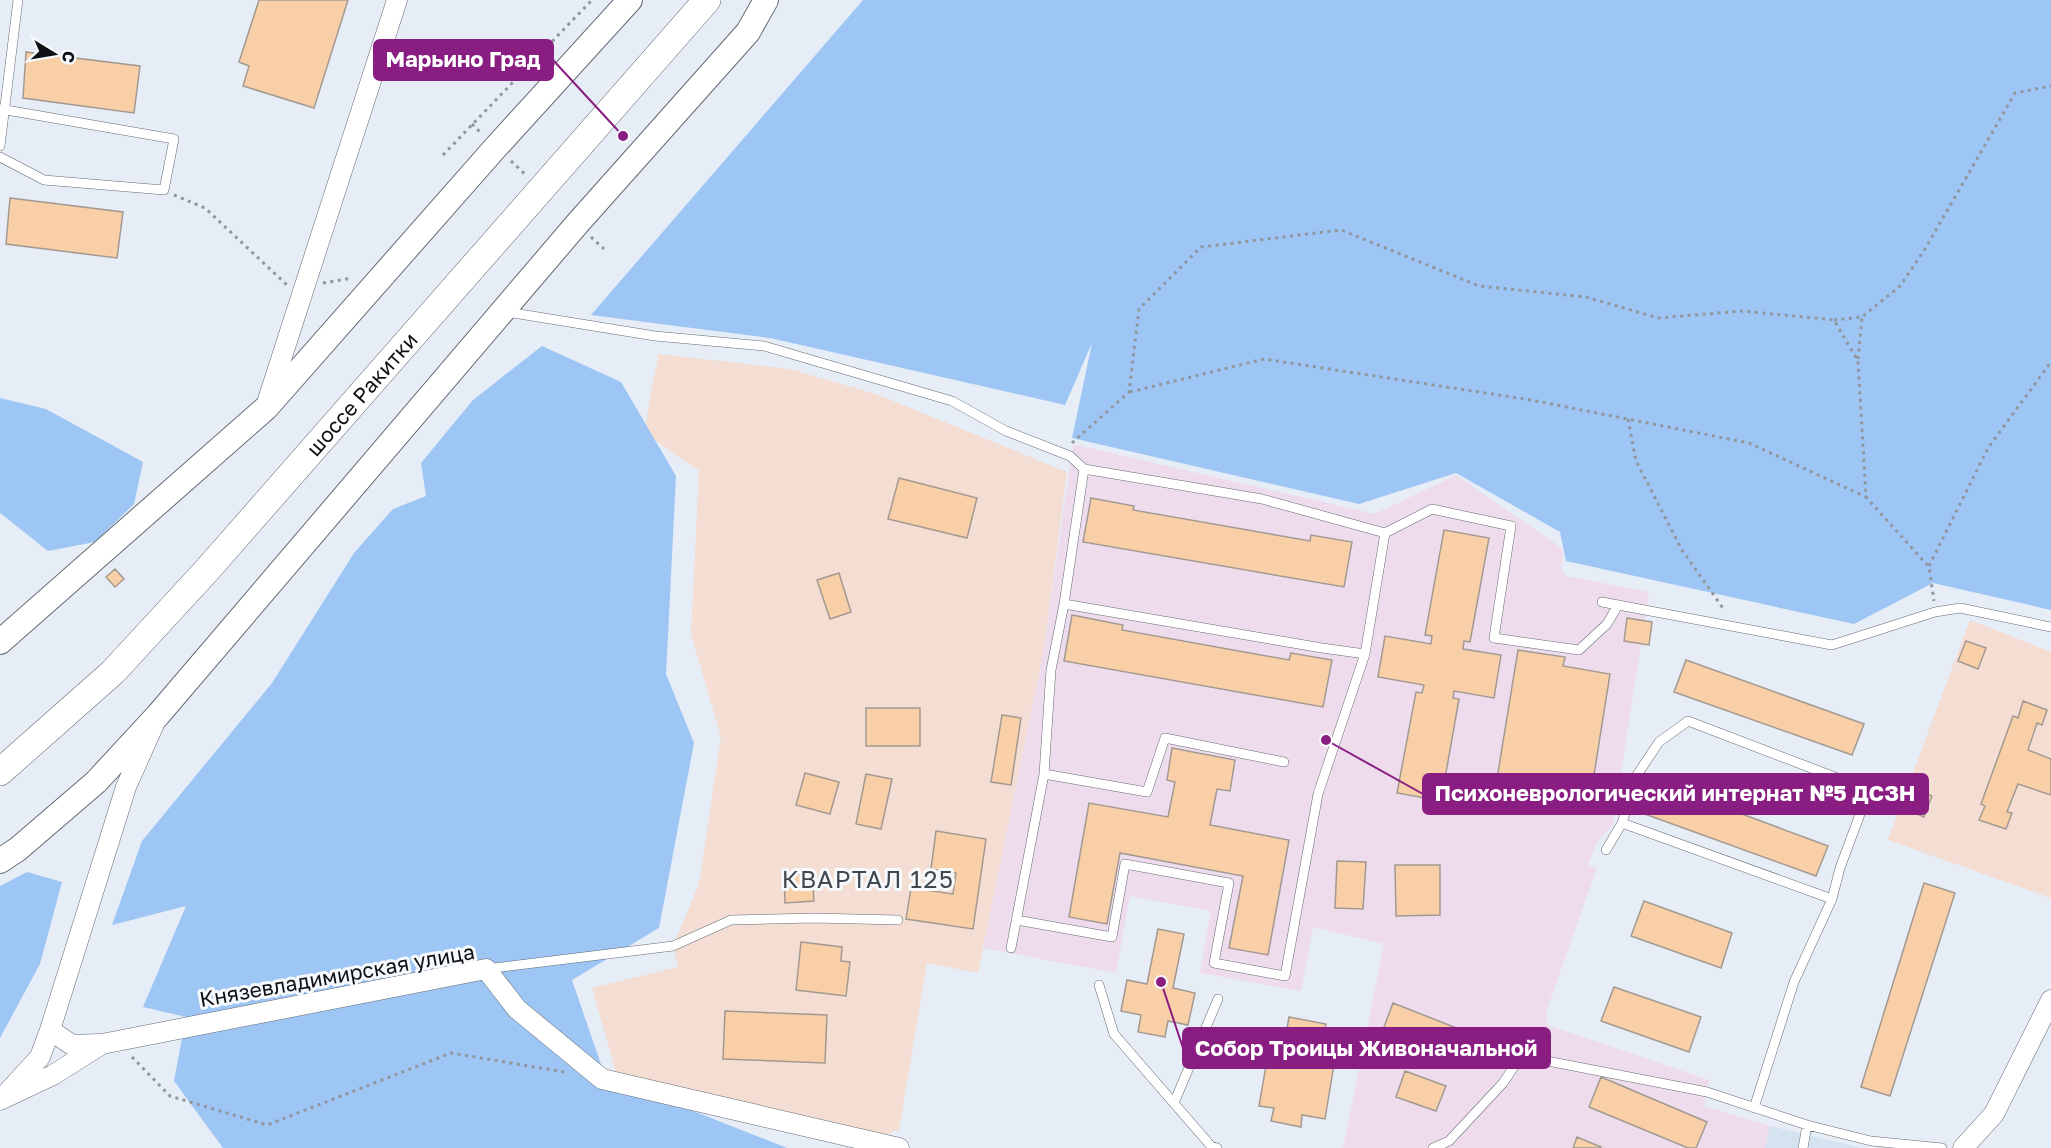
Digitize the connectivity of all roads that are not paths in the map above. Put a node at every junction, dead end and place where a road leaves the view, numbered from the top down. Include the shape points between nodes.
1 (18, 0) edge
2 (397, 0) edge
3 (630, 0) edge
4 (707, 0) edge
5 (766, 0) edge
6 (2, 110) edge
7 (0, 146) edge
8 (0, 157) edge
9 (503, 312) junction
10 (266, 408) junction
11 (1084, 470) junction
12 (1385, 532) junction
13 (1602, 602) dead end
14 (1064, 604) junction
15 (1618, 604) junction
16 (2051, 627) edge
17 (0, 642) edge
18 (1365, 654) junction
19 (158, 715) junction
20 (1284, 762) dead end
21 (0, 772) edge
22 (1044, 774) junction
23 (1622, 823) junction
24 (1606, 850) dead end
25 (0, 861) edge
26 (1832, 899) junction
27 (898, 920) dead end
28 (1016, 920) junction
29 (1011, 948) dead end
30 (486, 969) junction
31 (1099, 985) dead end
32 (1218, 999) dead end
33 (2051, 1000) edge
34 (50, 1030) junction
35 (109, 1043) junction
36 (1, 1099) edge
37 (1174, 1103) junction
38 (1754, 1108) junction
39 (1807, 1125) junction
40 (899, 1148) edge
41 (1217, 1148) edge
42 (1433, 1148) edge
43 (1803, 1148) edge
44 (1942, 1148) edge
45 (1963, 1148) edge

1 - 6 lane
2 - 10 street
3 - 10 street
4 - 21 main road, шоссе Ракитки via 200,578 113,672
5 - 9 street via 748,32
6 - 7 lane
6 - 8 lane via 174,139 164,190 44,180
9 - 11 lane via 655,336 764,346 952,401 1006,431 1070,456
9 - 19 street
10 - 17 street
11 - 12 lane via 1262,499
11 - 14 lane
12 - 15 lane via 1432,509 1512,526 1494,638 1579,650 1607,624
12 - 18 lane
13 - 15 lane
14 - 18 lane
14 - 22 lane via 1051,670
15 - 16 lane via 1832,645 1935,612 1960,608
18 - 28 lane via 1318,794 1284,976 1214,963 1229,883 1125,864 1112,937
19 - 25 street via 96,782
19 - 34 street via 126,787
20 - 22 lane via 1165,738 1147,792
22 - 28 lane
23 - 24 lane
23 - 26 lane
23 - 26 lane via 1637,775 1659,742 1688,721 1869,790
26 - 38 lane via 1794,982
27 - 30 lane via 731,920 673,946
28 - 29 lane
30 - 35 street, Князевладимирская улица
30 - 40 street, Князевладимирская улица via 517,1009 602,1079
31 - 37 lane via 1114,1034
32 - 37 lane
33 - 45 street via 1994,1114
34 - 35 street via 72,1046
34 - 36 street via 39,1057
35 - 36 street, Князевладимирская улица
37 - 41 lane
38 - 39 lane
38 - 42 lane via 1707,1092 1516,1055 1503,1083 1449,1141
39 - 43 lane
39 - 44 lane via 1871,1141

